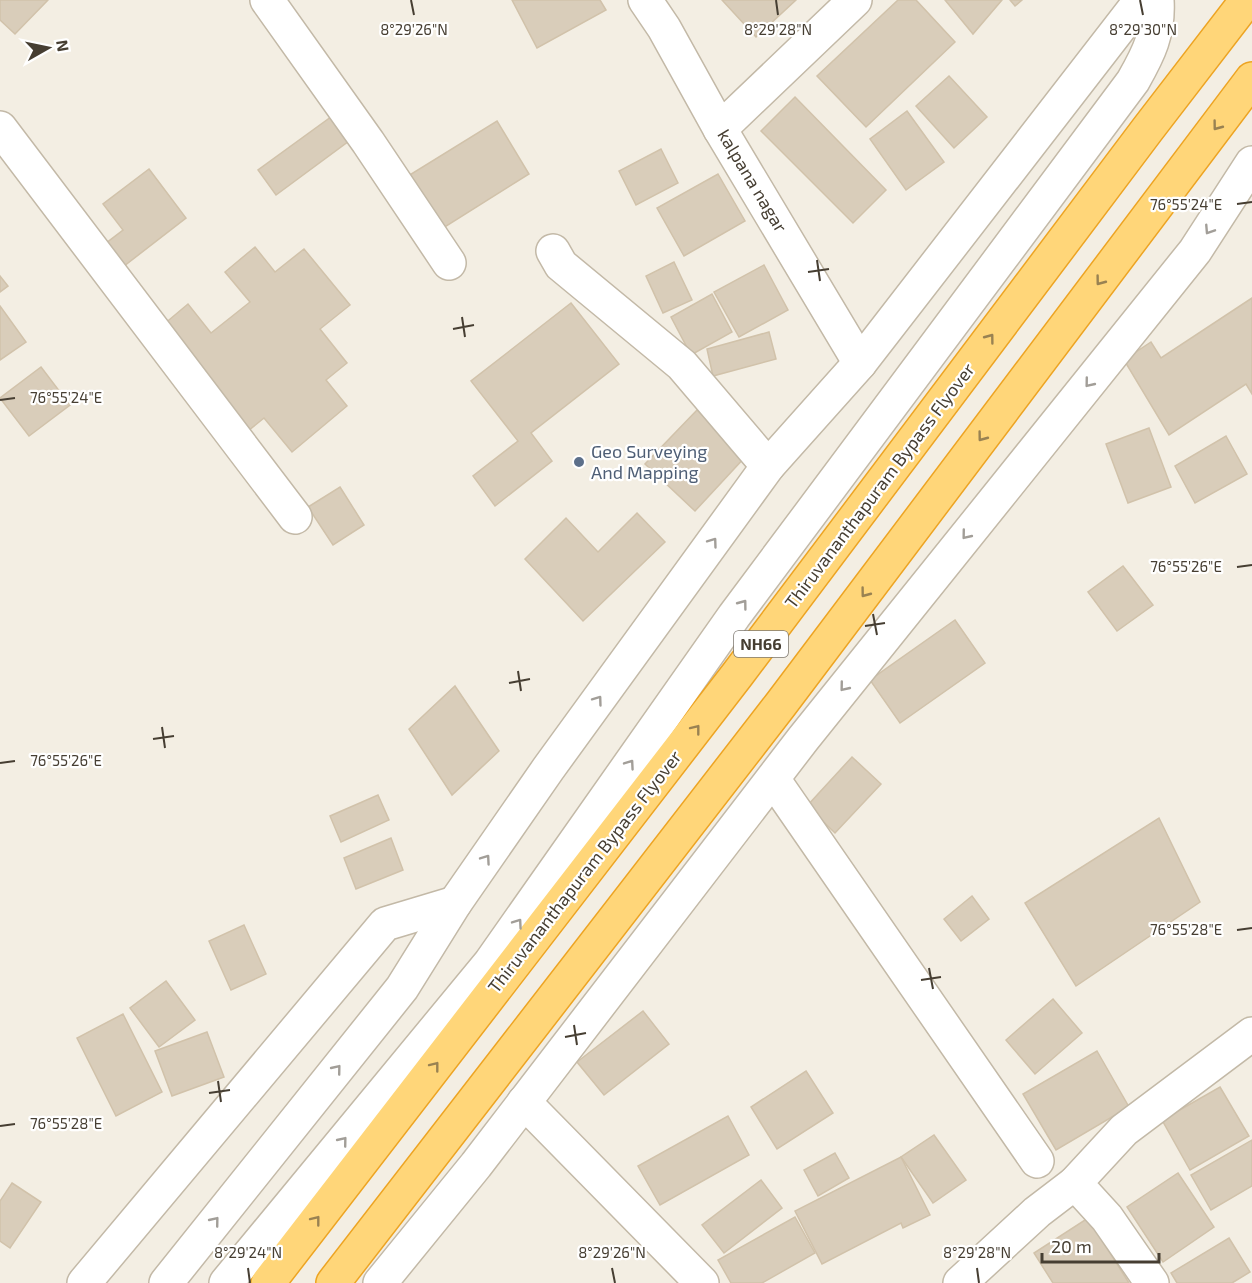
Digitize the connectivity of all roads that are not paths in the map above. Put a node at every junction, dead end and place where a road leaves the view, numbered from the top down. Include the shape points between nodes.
1 (267, 0) edge
2 (645, 0) edge
3 (855, 0) edge
4 (1141, 0) edge
5 (1158, 0) edge
6 (1247, 0) edge
7 (1252, 79) edge
8 (0, 128) edge
9 (720, 129) junction
10 (1252, 163) edge
11 (553, 251) dead end
12 (449, 263) dead end
13 (860, 363) junction
14 (768, 466) junction
15 (295, 517) dead end
16 (773, 779) junction
17 (455, 903) junction
18 (1252, 1034) edge
19 (524, 1102) junction
20 (1037, 1161) dead end
21 (1075, 1183) junction
22 (84, 1283) edge
23 (166, 1283) edge
24 (226, 1283) edge
25 (268, 1283) edge
26 (333, 1283) edge
27 (380, 1283) edge
28 (702, 1283) edge
29 (960, 1283) edge
30 (1152, 1283) edge

1 - 12 street
2 - 9 street, kalpana nagar
3 - 9 street
4 - 13 street
24 -> 5 street via 490,963 734,616 1133,81 1154,39
25 -> 6 highway, Thiruvananthapuram Bypass Flyover / NH66 via 737,675
7 -> 26 highway, NH66 via 780,704
8 - 15 street
9 - 13 street, kalpana nagar
10 -> 16 street via 1196,250
11 - 14 street via 561,265 682,365
13 - 14 street
17 -> 14 street
16 - 19 street
16 - 20 street
17 - 22 street via 385,924
23 -> 17 street via 402,988
18 - 21 street via 1124,1130
19 - 27 street
19 - 28 street
21 - 29 street via 1037,1212
21 - 30 street via 1107,1218

